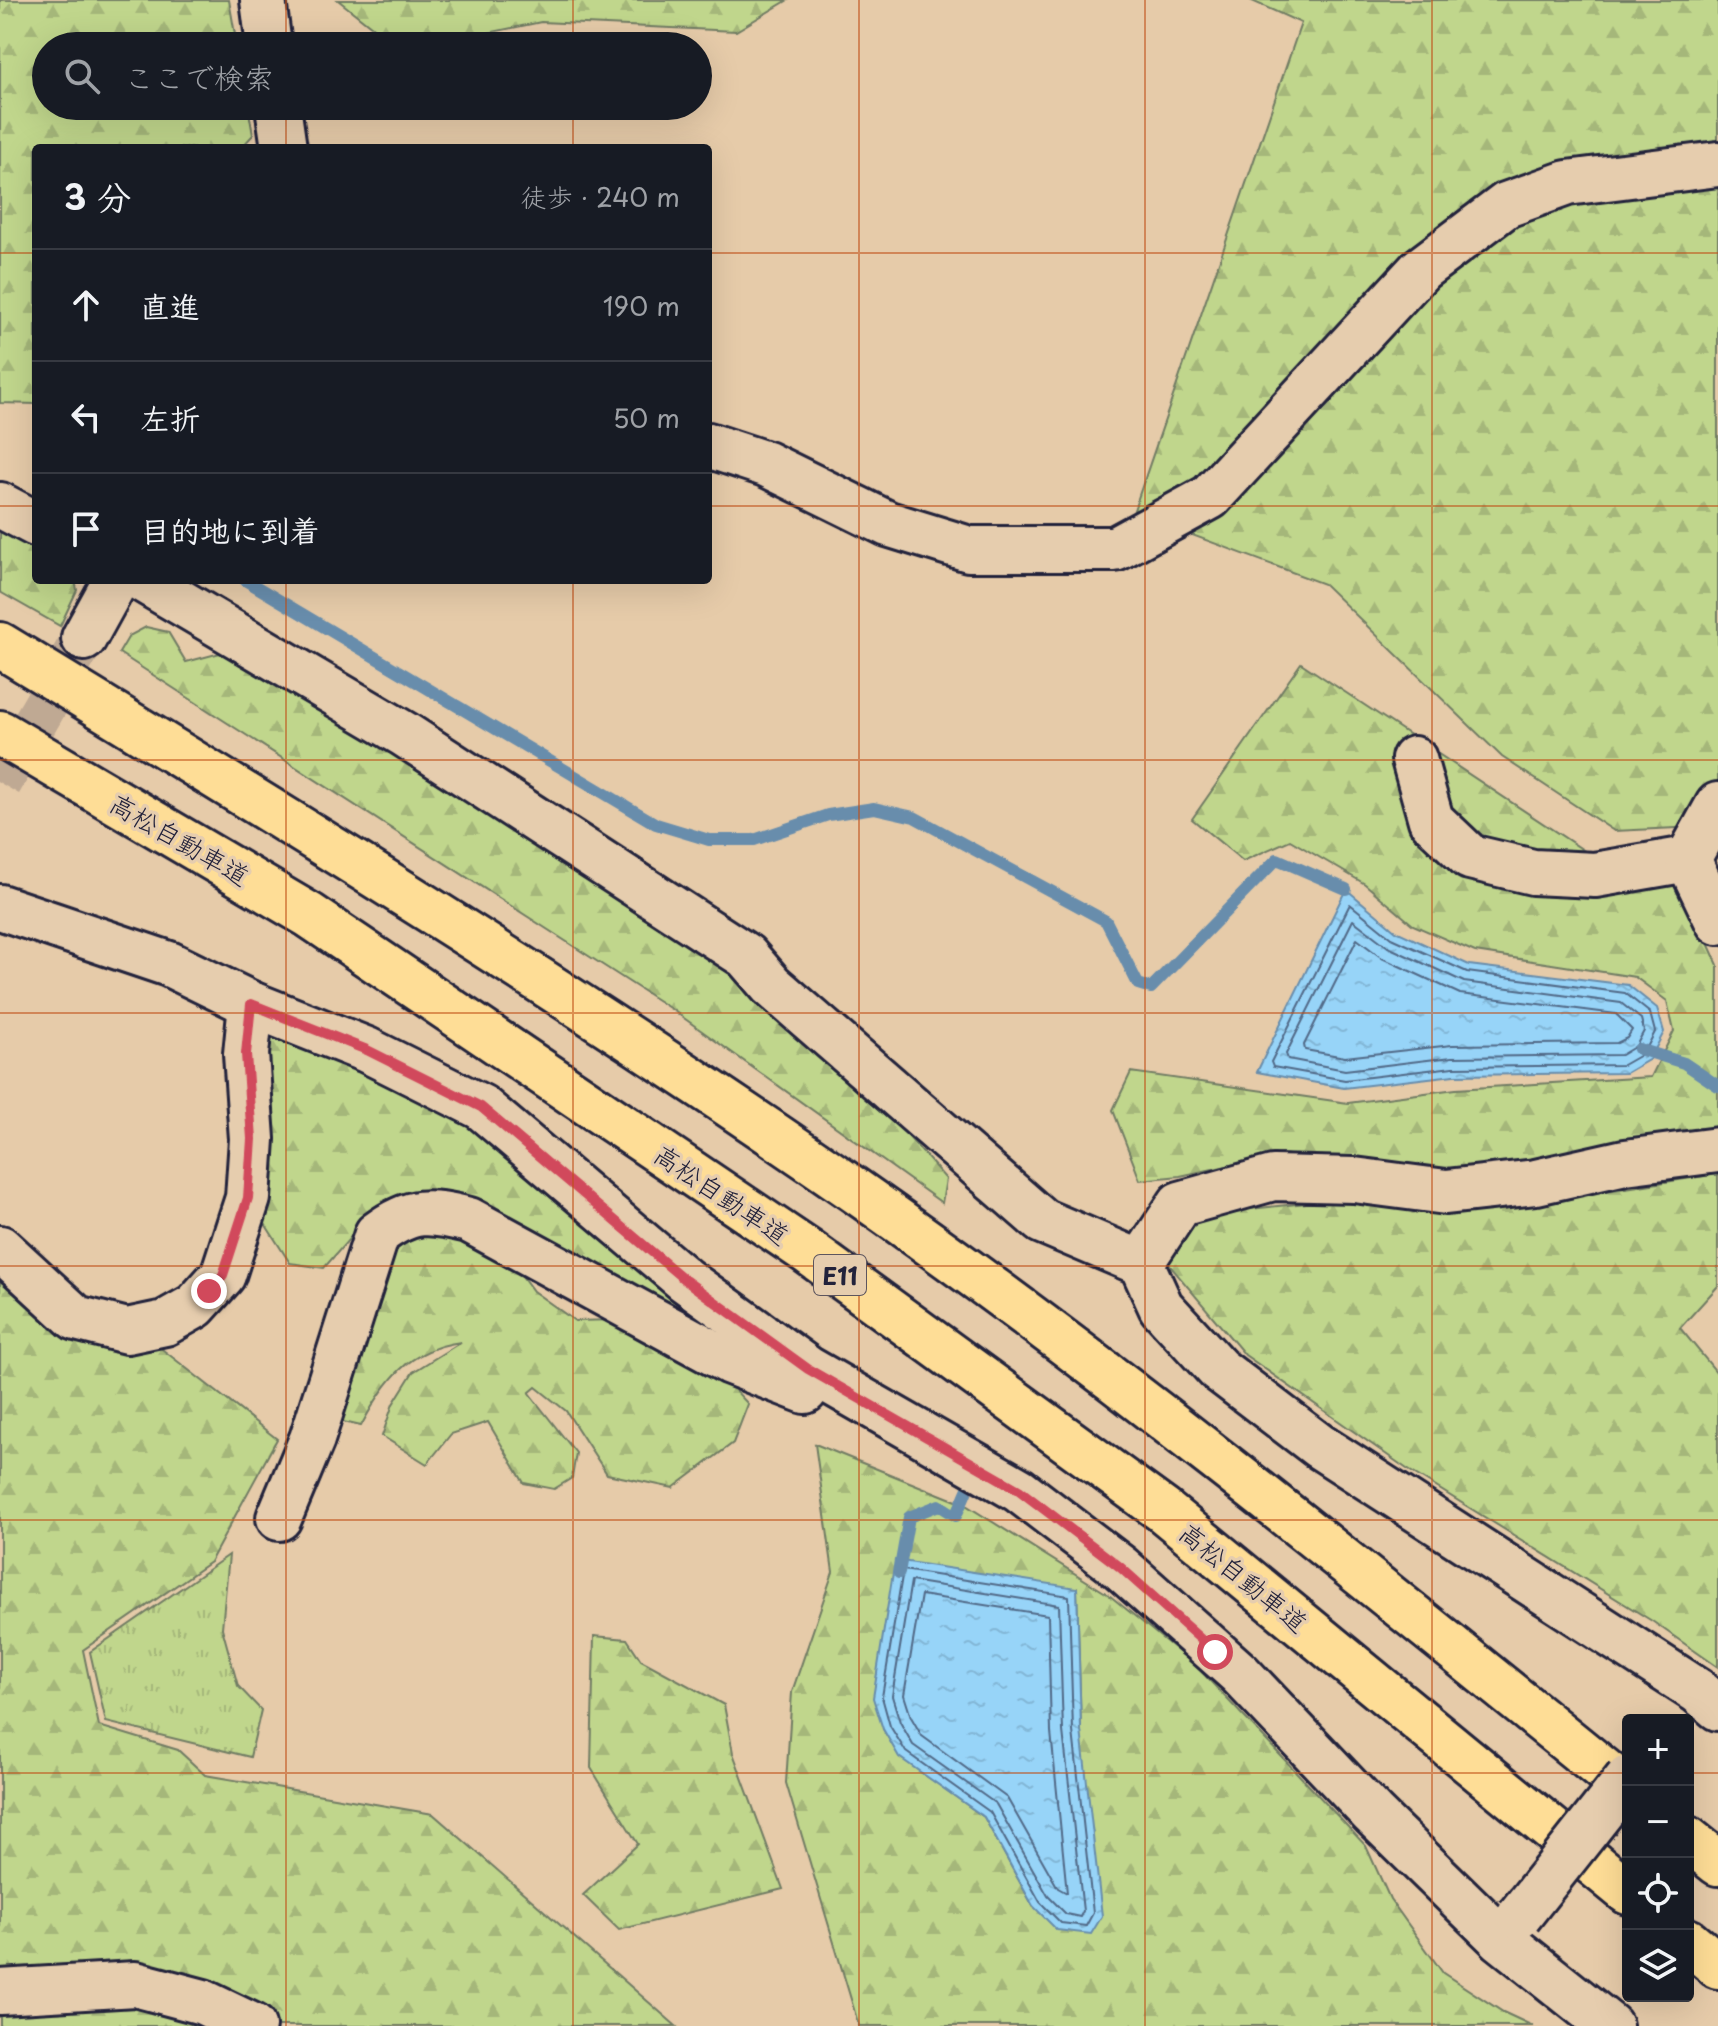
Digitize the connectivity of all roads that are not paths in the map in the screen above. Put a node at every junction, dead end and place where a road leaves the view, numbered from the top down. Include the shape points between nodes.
1 (263, 0) edge
2 (267, 32) edge
3 (280, 120) edge
4 (283, 144) edge
5 (1718, 164) edge
6 (712, 446) edge
7 (0, 505) edge
8 (32, 522) edge
9 (114, 584) edge
10 (150, 584) edge
11 (84, 638) tunnel mouth
12 (0, 645) edge
13 (0, 733) edge
14 (1414, 759) dead end
15 (1718, 805) edge
16 (1688, 859) junction
17 (0, 907) edge
18 (1718, 922) edge
19 (251, 1004) junction
20 (1718, 1150) edge
21 (0, 1248) edge
22 (1141, 1263) junction
23 (817, 1374) junction
24 (279, 1518) dead end
25 (1697, 1706) edge
26 (1622, 1786) edge
27 (1623, 1786) edge
28 (1694, 1844) edge
29 (1718, 1863) edge
30 (1622, 1887) edge
31 (1510, 1927) junction
32 (1694, 1946) edge
33 (1718, 1966) edge
34 (0, 1992) edge
35 (253, 2026) edge
36 (1610, 2026) edge

1 - 2 street
3 - 4 street
5 - 6 street via 1567,183 1506,205 1421,269 1210,497 1115,549 969,549 888,524 766,464
7 - 8 street
9 - 11 street
10 - 22 street via 404,734 746,956 771,985 1042,1221
12 - 27 highway via 360,865 853,1190 1211,1453
13 - 30 highway, 高松自動車道 / E11 via 309,915 807,1251 1164,1511
14 - 16 street via 1431,820 1470,857 1533,872 1595,875
15 - 16 street
16 - 18 street
17 - 19 street via 169,964
19 - 21 street via 246,1054 252,1139 248,1198 223,1275 195,1306 165,1323 127,1331 76,1318
19 - 23 street via 367,1050 481,1107 685,1280
20 - 22 street via 1446,1192 1354,1180 1273,1178 1180,1204
22 - 25 street via 1161,1307 1218,1369 1319,1446
23 - 24 street via 805,1391 730,1362 469,1220 432,1211 398,1218 377,1234 312,1439
23 - 31 street via 1019,1490 1120,1567 1239,1673 1373,1814
26 - 31 street, bridge
28 - 29 highway
31 - 36 street
32 - 33 highway
34 - 35 street via 135,1984 203,2002

